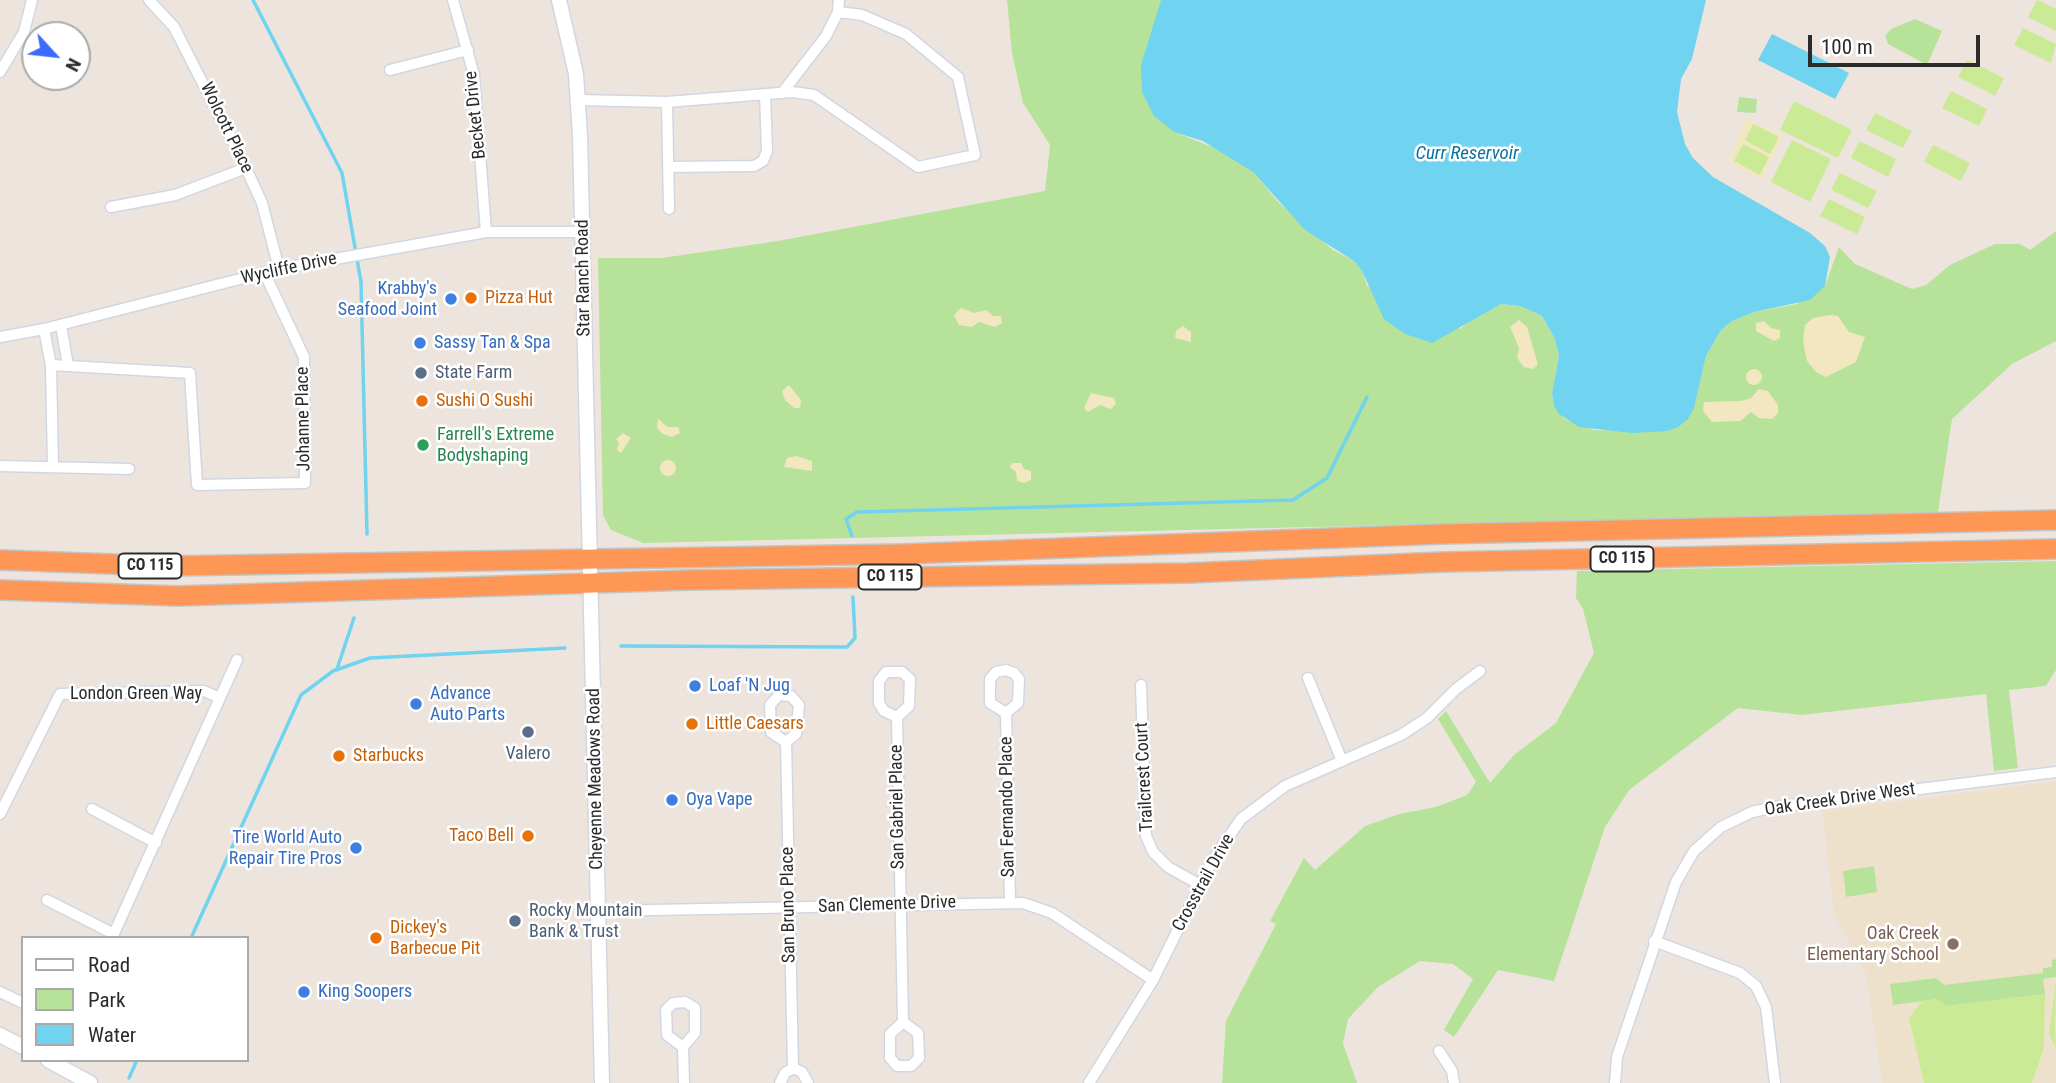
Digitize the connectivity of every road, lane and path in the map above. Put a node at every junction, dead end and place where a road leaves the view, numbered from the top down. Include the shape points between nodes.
1 (32, 0) edge
2 (149, 0) edge
3 (453, 0) edge
4 (559, 0) edge
5 (839, 0) edge
6 (838, 12) junction
7 (468, 50) junction
8 (390, 70) dead end
9 (0, 72) edge
10 (782, 93) junction
11 (765, 94) junction
12 (579, 100) junction
13 (667, 102) junction
14 (668, 167) junction
15 (246, 168) junction
16 (111, 207) dead end
17 (669, 209) dead end
18 (486, 232) junction
19 (582, 232) junction
20 (279, 269) junction
21 (264, 272) junction
22 (61, 325) junction
23 (44, 329) junction
24 (0, 337) edge
25 (51, 365) junction
26 (68, 366) junction
27 (0, 466) edge
28 (53, 467) junction
29 (129, 469) dead end
30 (2056, 520) edge
31 (2056, 549) edge
32 (592, 559) junction
33 (0, 560) edge
34 (592, 584) junction
35 (0, 590) edge
36 (237, 660) dead end
37 (1480, 671) dead end
38 (1308, 678) dead end
39 (1141, 685) dead end
40 (220, 698) junction
41 (1006, 713) dead end
42 (897, 717) dead end
43 (786, 742) dead end
44 (1342, 761) junction
45 (2056, 772) edge
46 (92, 809) dead end
47 (0, 814) edge
48 (156, 843) junction
49 (1200, 885) junction
50 (47, 900) dead end
51 (1010, 902) junction
52 (900, 904) junction
53 (789, 908) junction
54 (598, 912) junction
55 (113, 936) edge
56 (1654, 942) junction
57 (1153, 979) junction
58 (0, 992) edge
59 (21, 1002) edge
60 (904, 1022) dead end
61 (0, 1035) edge
62 (21, 1046) edge
63 (683, 1047) dead end
64 (1439, 1051) dead end
65 (53, 1062) edge
66 (793, 1068) junction
67 (90, 1083) edge
68 (602, 1083) edge
69 (684, 1083) edge
70 (780, 1083) edge
71 (808, 1083) edge
72 (1088, 1083) edge
73 (1454, 1083) edge
74 (1615, 1083) edge
75 (1775, 1083) edge

1 - 9 street via 24,32
2 - 15 street, Wolcott Place via 174,27
3 - 7 street, Becket Drive
4 - 12 street, Star Ranch Road
5 - 6 street
6 - 10 street via 826,37
6 - 10 street via 862,15 906,34 957,77 975,155 918,167 814,95
7 - 8 street
7 - 18 street, Becket Drive via 477,102
10 - 11 street
11 - 13 street
11 - 14 street via 763,161 754,166
12 - 13 street
12 - 19 street, Star Ranch Road
13 - 14 street
14 - 17 street
15 - 16 street via 175,195
15 - 20 street, Wolcott Place via 262,203
18 - 19 street, Wycliffe Drive
18 - 20 street, Wycliffe Drive
19 - 32 street, Star Ranch Road
20 - 21 street, Wycliffe Drive
21 - 22 street, Wycliffe Drive
21 - 26 street, Johanne Place via 304,357 305,483 197,485 190,373
22 - 23 street, Wycliffe Drive
22 - 26 street
23 - 24 street, Wycliffe Drive
23 - 25 street
25 - 26 street, Johanne Place
25 - 28 street
27 - 28 street
28 - 29 street
30 - 32 highway, CO 115
31 - 34 highway, CO 115
32 - 33 highway, CO 115 via 169,566
32 - 34 street, Cheyenne Meadows Road
34 - 35 highway, CO 115 via 178,596
34 - 54 street, Cheyenne Meadows Road
36 - 40 street, London Green Way
37 - 44 street, Crosstrail Drive via 1401,735
38 - 44 street
39 - 49 street, Trailcrest Court via 1146,836 1153,852 1168,867
40 - 47 street, London Green Way via 204,691 60,694
40 - 48 street, London Green Way
41 - 51 street, San Fernando Place
42 - 52 street, San Gabriel Place
43 - 53 street, San Bruno Place
44 - 49 street, Crosstrail Drive via 1285,786 1252,809 1226,839
45 - 56 street, Oak Creek Drive West via 1775,807 1735,819 1706,838 1684,865
46 - 48 street
48 - 55 street, London Green Way
49 - 57 street, Crosstrail Drive
50 - 55 street
51 - 52 street, San Clemente Drive
51 - 57 street, San Clemente Drive via 1052,913
52 - 53 street, San Clemente Drive
52 - 60 street, San Gabriel Place
53 - 54 street, San Clemente Drive
53 - 66 street, San Bruno Place
54 - 68 street, Cheyenne Meadows Road
56 - 74 street, Oak Creek Drive West via 1617,1056
56 - 75 street via 1740,972 1756,986 1766,1007
57 - 72 street, Crosstrail Drive
58 - 59 street
61 - 62 street
63 - 69 street
64 - 73 street
65 - 67 street
66 - 70 street
66 - 71 street via 802,1072

